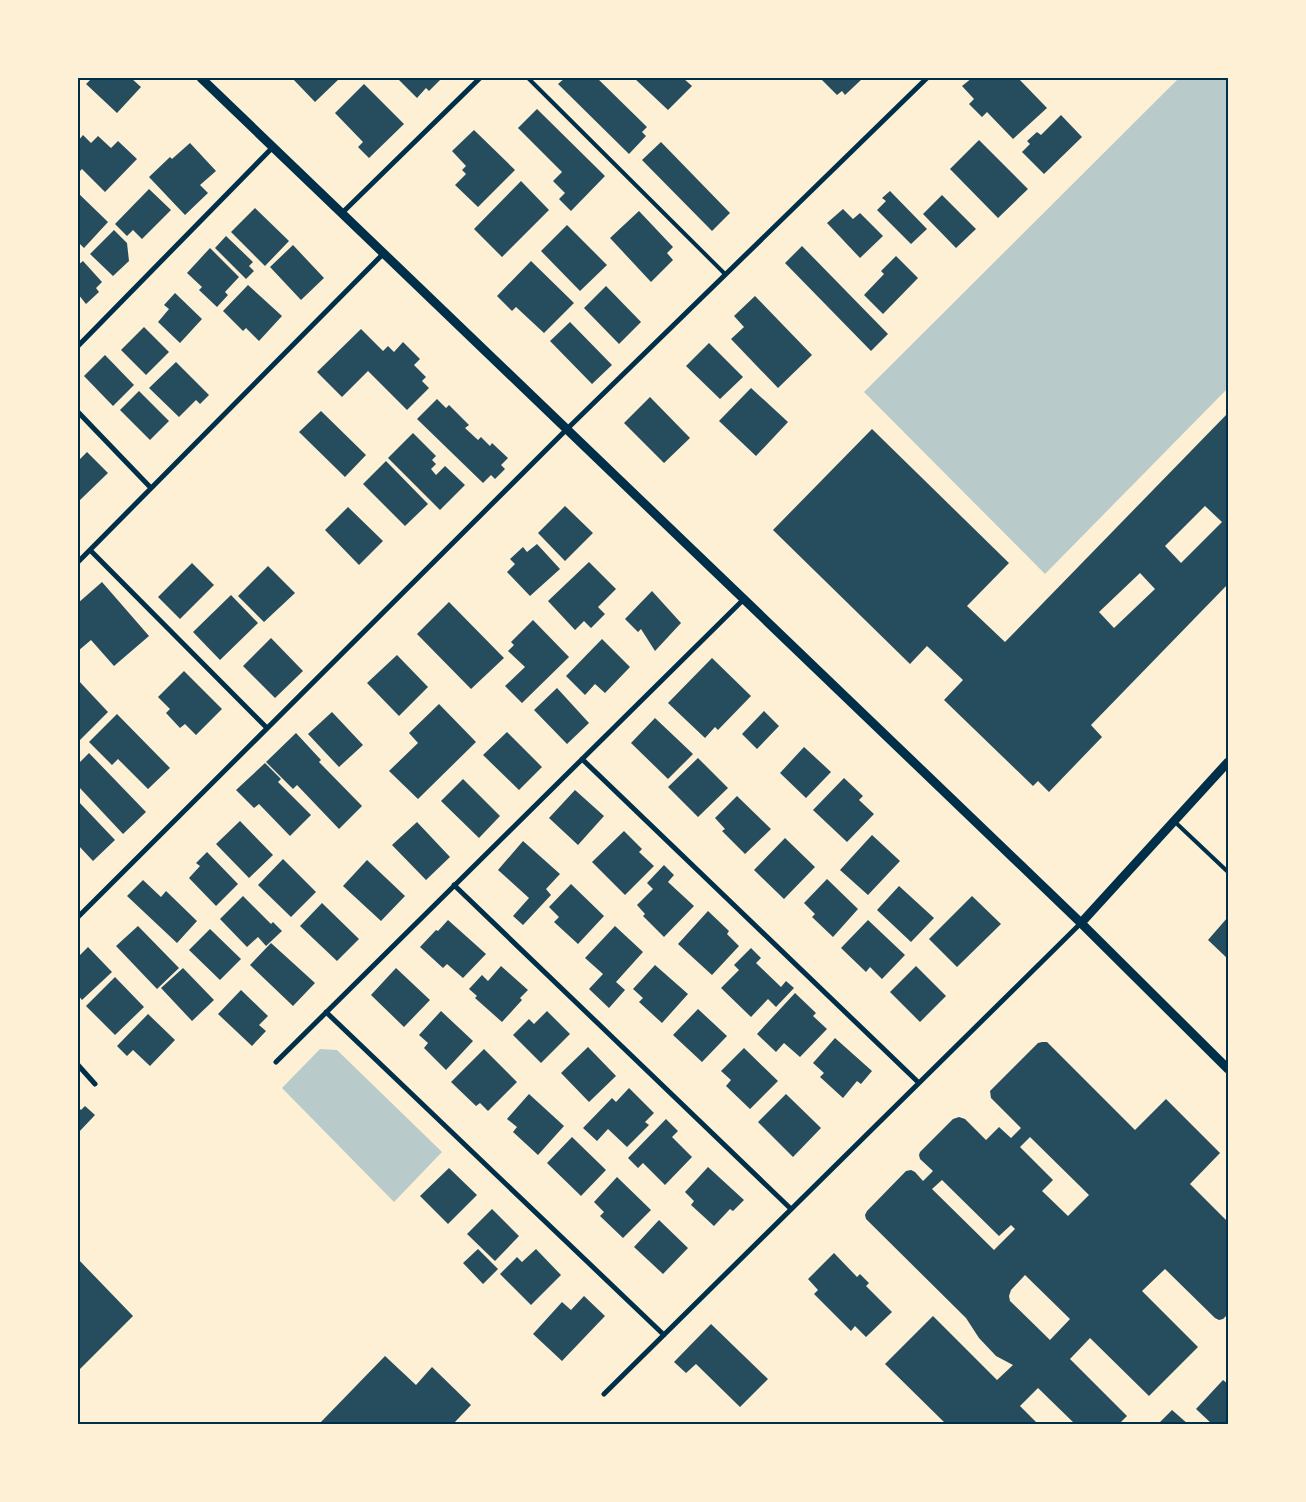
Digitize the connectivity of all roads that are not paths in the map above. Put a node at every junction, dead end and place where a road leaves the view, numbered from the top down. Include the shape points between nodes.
1 (201, 78) edge
2 (480, 78) edge
3 (528, 78) edge
4 (927, 78) edge
5 (273, 147) junction
6 (342, 213) junction
7 (384, 253) junction
8 (726, 274) junction
9 (78, 346) edge
10 (78, 412) edge
11 (567, 428) junction
12 (151, 488) junction
13 (90, 550) junction
14 (78, 562) edge
15 (744, 599) junction
16 (267, 728) junction
17 (582, 758) junction
18 (1228, 762) edge
19 (1174, 821) junction
20 (1228, 872) edge
21 (454, 885) junction
22 (78, 917) edge
23 (1081, 923) junction
24 (326, 1012) junction
25 (276, 1062) dead end
26 (78, 1065) edge
27 (1228, 1070) edge
28 (919, 1083) junction
29 (95, 1084) dead end
30 (791, 1209) junction
31 (664, 1334) junction
32 (604, 1394) dead end

1 - 5 street
2 - 6 street
3 - 8 lane
4 - 8 street
5 - 6 street
5 - 9 street
6 - 7 street
7 - 11 street
7 - 12 street
8 - 11 street
10 - 12 street
11 - 15 street
11 - 16 street
12 - 13 street
13 - 14 street
13 - 16 street
15 - 17 street
15 - 23 street
16 - 22 street
17 - 21 street
17 - 28 street
18 - 19 street
19 - 20 lane
19 - 23 street
21 - 24 street
21 - 30 street
23 - 27 street
23 - 28 street
24 - 25 street
24 - 31 street
26 - 29 street
28 - 30 street
30 - 31 street
31 - 32 street

